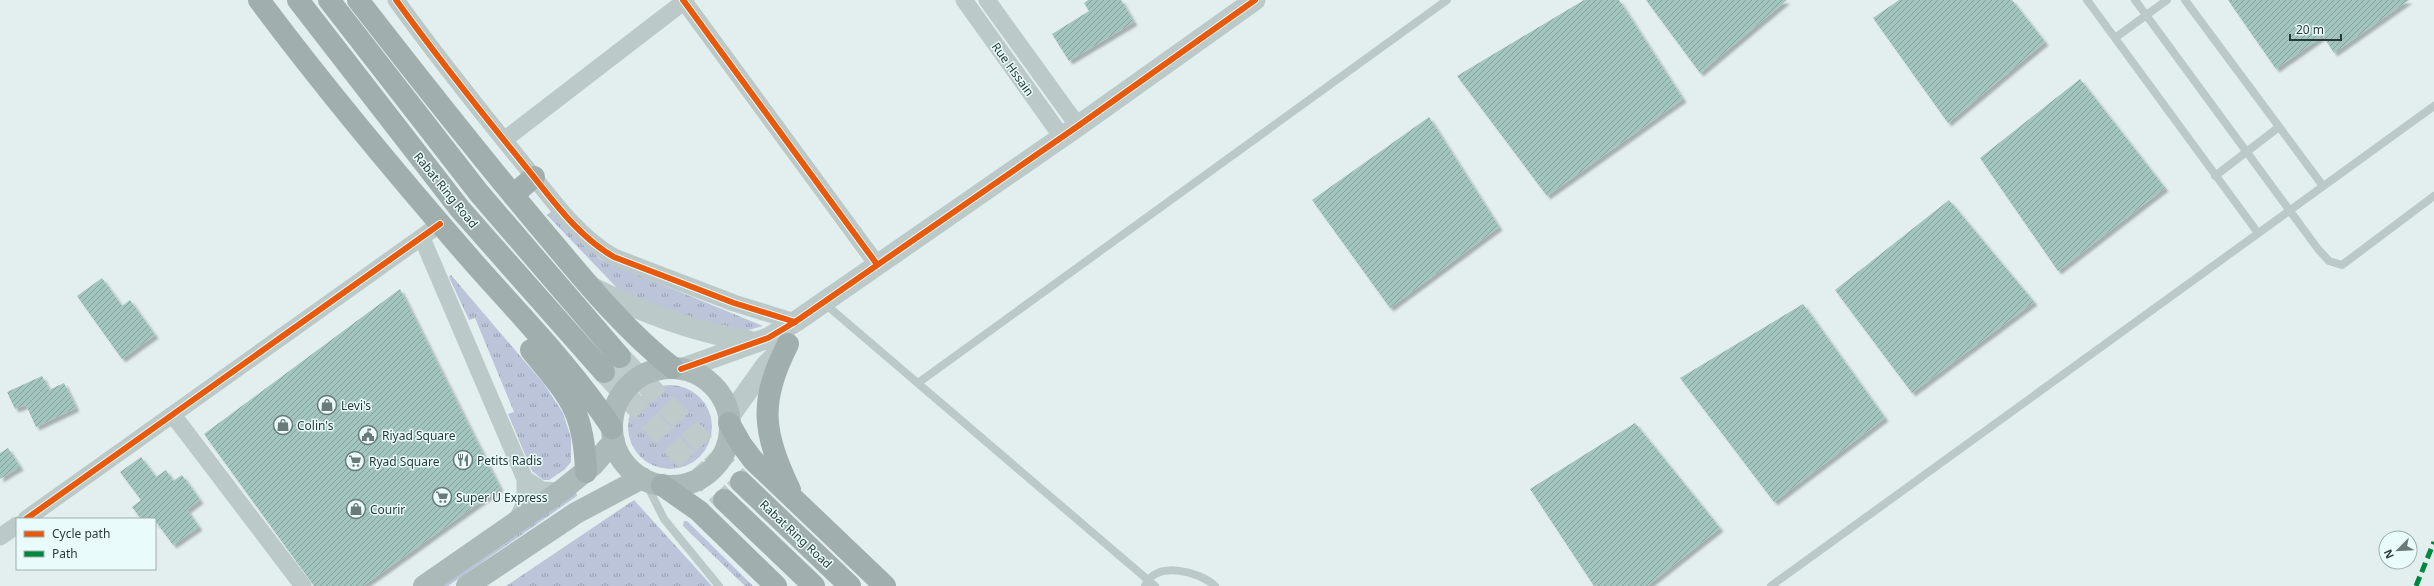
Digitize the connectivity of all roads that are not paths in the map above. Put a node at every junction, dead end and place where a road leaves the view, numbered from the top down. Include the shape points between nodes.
1 (259, 0) edge
2 (298, 0) edge
3 (329, 0) edge
4 (358, 0) edge
5 (396, 0) edge
6 (684, 0) edge
7 (964, 0) edge
8 (987, 0) edge
9 (1255, 0) edge
10 (1447, 0) edge
11 (2087, 0) edge
12 (2135, 0) edge
13 (2167, 0) edge
14 (2185, 0) edge
15 (2146, 15) junction
16 (2115, 38) junction
17 (2434, 106) edge
18 (2279, 127) junction
19 (1070, 132) junction
20 (504, 140) junction
21 (2246, 153) junction
22 (2215, 176) junction
23 (534, 177) junction
24 (2323, 186) junction
25 (513, 195) junction
26 (2434, 196) edge
27 (2289, 211) junction
28 (440, 224) junction
29 (2258, 233) junction
30 (422, 238) junction
31 (876, 263) junction
32 (589, 286) junction
33 (823, 302) junction
34 (516, 311) junction
35 (794, 322) junction
36 (752, 342) junction
37 (788, 344) junction
38 (620, 357) tunnel mouth
39 (677, 368) junction
40 (604, 372) tunnel mouth
41 (918, 383) junction
42 (173, 415) junction
43 (729, 420) junction
44 (613, 434) junction
45 (586, 472) junction
46 (525, 479) junction
47 (649, 481) junction
48 (741, 482) tunnel mouth
49 (561, 491) junction
50 (724, 500) tunnel mouth
51 (796, 502) junction
52 (27, 518) edge
53 (516, 522) junction
54 (16, 526) edge
55 (0, 537) edge
56 (1146, 583) edge
57 (303, 586) edge
58 (424, 586) edge
59 (466, 586) edge
60 (719, 586) edge
61 (776, 586) edge
62 (814, 586) edge
63 (850, 586) edge
64 (885, 586) edge
65 (1155, 586) edge
66 (1215, 586) edge
67 (1771, 586) edge

1 - 28 highway via 330,94
2 - 40 highway, Rabat Ring Road via 460,209
3 - 38 highway, Rabat Ring Road via 479,193
4 - 25 highway via 454,124
5 - 20 street
6 - 20 street
6 - 31 street
7 - 19 street, Rue Hssain
8 - 19 street, Rue Hssain
9 - 19 street
10 - 41 lane
11 - 16 lane
12 - 15 lane
13 - 15 lane
14 - 18 lane
15 - 16 lane
15 - 21 lane
16 - 22 lane
17 - 24 lane
18 - 21 lane
18 - 24 lane
19 - 31 street
20 - 23 street
21 - 22 lane
21 - 27 lane
22 - 29 lane
23 - 25 highway
23 - 35 street via 586,238 614,257 734,303
24 - 27 lane
25 - 32 highway
26 - 27 lane via 2342,265 2329,261
27 - 29 lane
28 - 30 street
28 - 34 highway
29 - 67 lane
30 - 42 street
30 - 46 street
31 - 33 street
32 - 36 street via 675,323 726,338
32 - 39 highway via 647,347
33 - 35 street
33 - 41 lane
34 - 44 highway via 581,386
34 - 45 highway via 518,324 529,347 563,389 578,415 585,443
35 - 36 street via 768,338
35 - 37 street
36 - 39 street
37 - 43 street via 766,365
37 - 51 highway via 777,366 766,416 771,447
39 - 43 main road via 708,380 725,404
39 - 44 main road via 657,369 642,375 629,385 617,404
41 - 56 lane
42 - 52 street
42 - 57 street
43 - 47 main road via 729,438 724,452 716,465 705,475 677,486
43 - 51 highway via 741,444 753,460
44 - 45 main road
44 - 47 main road via 624,462
45 - 49 main road
46 - 49 street via 542,490
46 - 53 street via 525,502
47 - 59 main road via 576,513
47 - 60 lane via 664,519
47 - 61 highway via 699,511
48 - 63 highway, Rabat Ring Road
49 - 53 main road
50 - 62 highway, Rabat Ring Road
51 - 64 highway
53 - 58 main road
54 - 55 street
56 - 65 lane
56 - 66 lane via 1168,571 1184,570 1198,574

